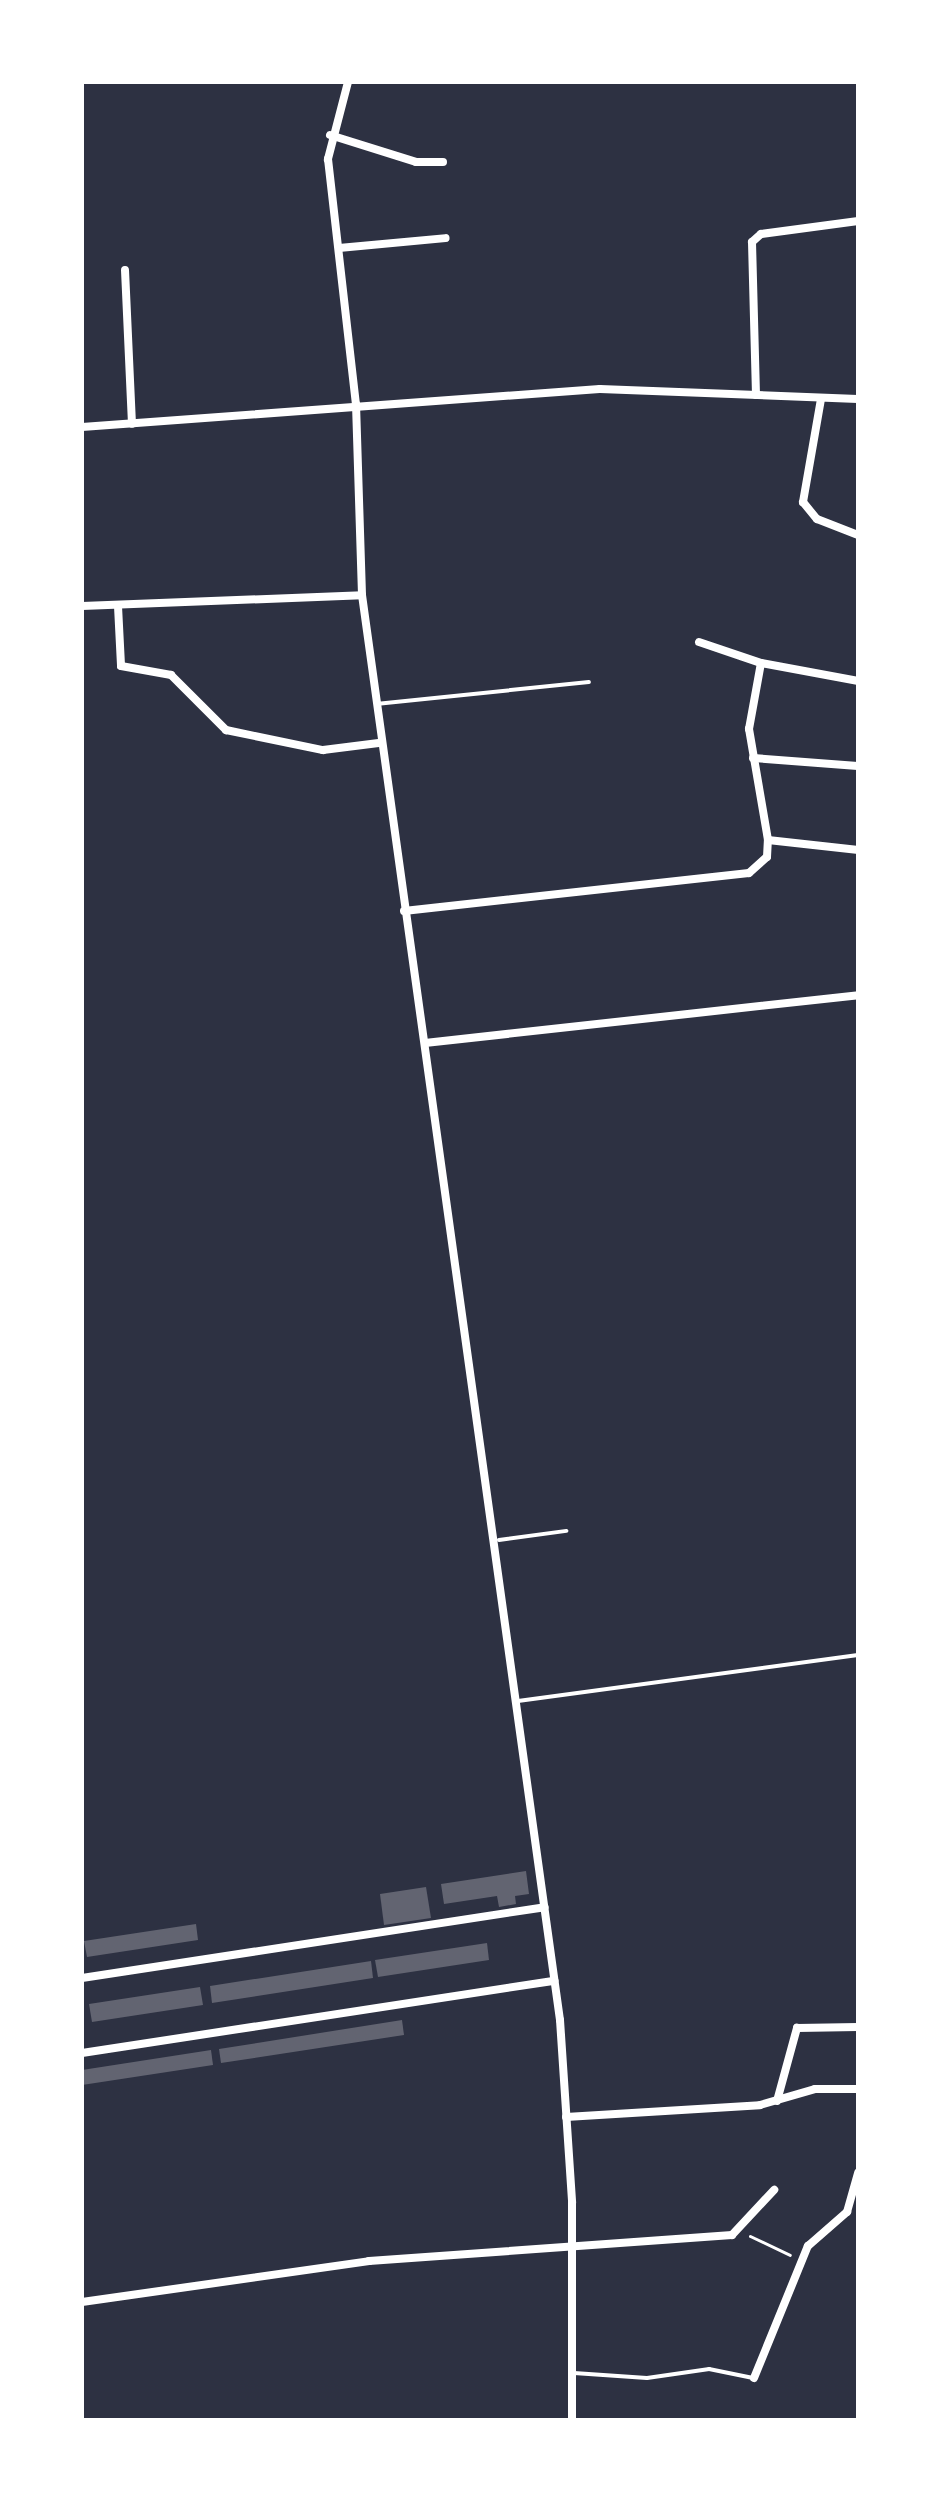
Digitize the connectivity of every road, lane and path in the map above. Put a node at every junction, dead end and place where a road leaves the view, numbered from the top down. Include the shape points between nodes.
1 (348, 82) edge
2 (330, 135) junction
3 (443, 162) dead end
4 (858, 221) edge
5 (446, 238) dead end
6 (339, 248) junction
7 (125, 270) dead end
8 (756, 395) junction
9 (821, 399) junction
10 (858, 399) edge
11 (356, 404) junction
12 (132, 424) junction
13 (82, 427) edge
14 (858, 535) edge
15 (362, 595) junction
16 (82, 606) edge
17 (118, 606) junction
18 (699, 642) dead end
19 (761, 663) junction
20 (858, 681) edge
21 (589, 682) dead end
22 (374, 705) junction
23 (379, 743) junction
24 (753, 758) junction
25 (858, 766) edge
26 (768, 840) junction
27 (858, 850) edge
28 (404, 911) junction
29 (858, 995) edge
30 (425, 1043) junction
31 (566, 1531) dead end
32 (499, 1540) junction
33 (858, 1655) edge
34 (518, 1701) junction
35 (545, 1907) junction
36 (82, 1978) edge
37 (555, 1981) junction
38 (858, 2027) edge
39 (82, 2053) edge
40 (858, 2089) edge
41 (777, 2101) junction
42 (566, 2117) junction
43 (858, 2173) edge
44 (774, 2190) dead end
45 (738, 2234) junction
46 (573, 2252) junction
47 (801, 2262) junction
48 (82, 2302) edge
49 (574, 2373) junction
50 (754, 2378) joint
51 (572, 2420) edge

1 - 2 street
2 - 3 street via 416,162
2 - 6 street
4 - 8 street via 761,234 752,242
5 - 6 street
6 - 11 street
7 - 12 street
8 - 9 street
8 - 11 street via 600,389
9 - 10 street
9 - 14 street via 803,502 817,519
11 - 12 street
11 - 15 street
12 - 13 street
15 - 17 street
15 - 22 street
16 - 17 street
17 - 23 street via 121,666 168,673 226,730 323,750
18 - 19 street
19 - 20 street
19 - 24 street via 749,709
21 - 22 lane
22 - 23 street
23 - 28 street
24 - 25 street
24 - 26 street
26 - 27 street
26 - 28 street via 760,866 708,882
28 - 30 street
29 - 30 street
30 - 32 street
31 - 32 lane
32 - 34 street
33 - 34 lane
34 - 35 street
35 - 36 street
35 - 37 street
37 - 39 street
37 - 42 street
38 - 41 street via 797,2028
40 - 41 street via 815,2089
41 - 42 street
42 - 46 street
43 - 47 street via 847,2212 819,2232
44 - 45 street
45 - 46 street
45 - 47 path
46 - 48 street via 369,2261
46 - 49 street
47 - 50 street
49 - 50 lane via 647,2378 709,2369
49 - 51 street

